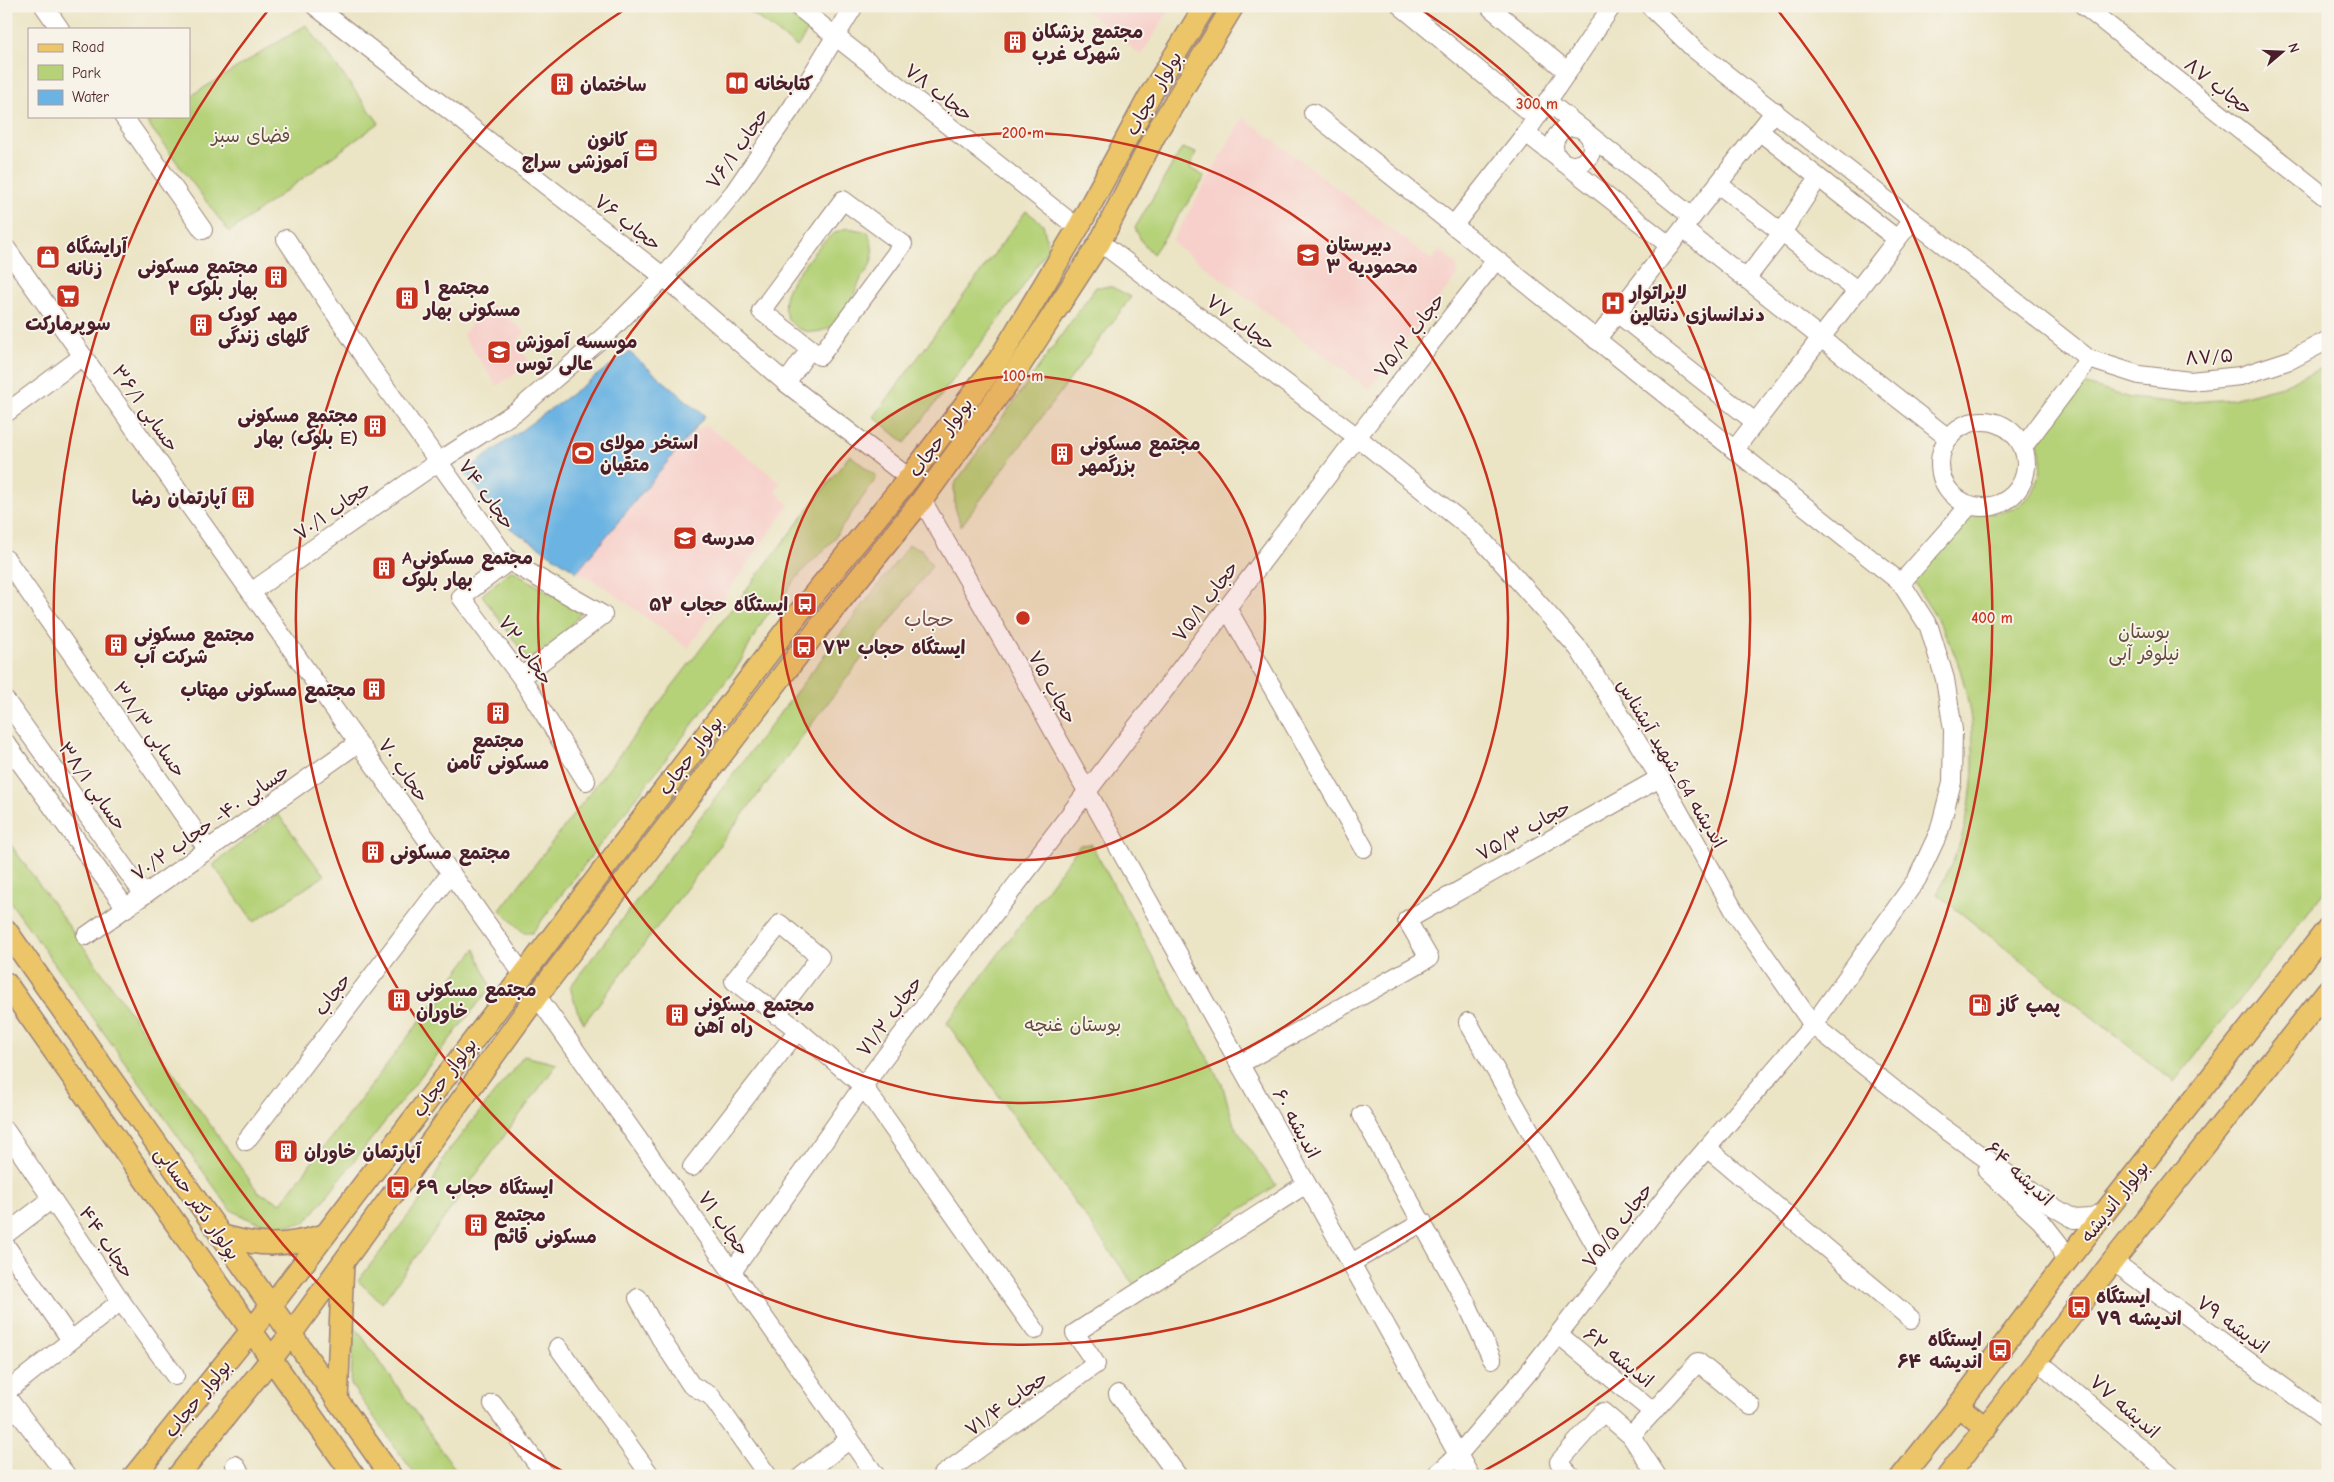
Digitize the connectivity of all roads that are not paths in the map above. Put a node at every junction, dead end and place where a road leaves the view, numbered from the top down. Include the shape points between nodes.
1 (44, 6) edge
2 (315, 6) edge
3 (797, 6) edge
4 (854, 6) edge
5 (1205, 6) edge
6 (1233, 6) edge
7 (1401, 6) edge
8 (1650, 6) edge
9 (2084, 6) edge
10 (1610, 7) edge
11 (1491, 8) dead end
12 (59, 28) edge
13 (835, 37) junction
14 (1568, 72) junction
15 (1547, 102) junction
16 (1774, 111) junction
17 (1313, 113) dead end
18 (1535, 117) junction
19 (124, 118) edge
20 (1759, 131) junction
21 (1526, 133) junction
22 (1587, 134) junction
23 (1564, 163) junction
24 (1818, 178) junction
25 (1718, 184) junction
26 (2328, 199) edge
27 (1912, 220) junction
28 (1688, 223) junction
29 (1453, 226) junction
30 (1078, 228) junction
31 (203, 230) dead end
32 (1781, 234) junction
33 (286, 239) dead end
34 (1897, 239) junction
35 (1100, 242) junction
36 (1670, 246) junction
37 (6, 248) edge
38 (1496, 260) junction
39 (664, 277) junction
40 (1746, 279) junction
41 (1858, 290) junction
42 (1617, 313) junction
43 (1821, 337) junction
44 (1596, 340) junction
45 (2328, 340) edge
46 (810, 349) junction
47 (83, 356) junction
48 (2089, 359) junction
49 (786, 383) junction
50 (6, 413) edge
51 (1755, 422) junction
52 (1357, 437) junction
53 (1948, 438) junction
54 (2023, 447) junction
55 (1734, 450) junction
56 (438, 462) junction
57 (909, 478) junction
58 (922, 500) junction
59 (1969, 506) junction
60 (6, 559) edge
61 (509, 561) junction
62 (1901, 583) junction
63 (251, 592) junction
64 (1227, 608) junction
65 (802, 609) junction
66 (821, 625) junction
67 (521, 678) junction
68 (6, 701) edge
69 (6, 742) edge
70 (358, 743) junction
71 (1660, 778) junction
72 (586, 781) dead end
73 (1087, 791) junction
74 (1364, 848) dead end
75 (208, 850) junction
76 (451, 873) junction
77 (144, 895) junction
78 (126, 908) junction
79 (2328, 928) edge
80 (6, 930) edge
81 (86, 936) dead end
82 (522, 973) junction
83 (6, 984) edge
84 (2328, 990) edge
85 (537, 996) junction
86 (776, 1015) junction
87 (1468, 1022) dead end
88 (1813, 1025) junction
89 (798, 1030) junction
90 (1240, 1064) junction
91 (863, 1086) junction
92 (1362, 1115) dead end
93 (1935, 1122) junction
94 (6, 1131) edge
95 (246, 1141) dead end
96 (1707, 1148) junction
97 (692, 1167) dead end
98 (1306, 1184) junction
99 (52, 1199) junction
100 (2107, 1210) junction
101 (1423, 1222) junction
102 (6, 1234) edge
103 (220, 1234) junction
104 (324, 1236) junction
105 (6, 1246) edge
106 (2113, 1261) junction
107 (343, 1263) junction
108 (1351, 1263) junction
109 (2065, 1263) junction
110 (1609, 1269) junction
111 (732, 1272) junction
112 (638, 1298) dead end
113 (121, 1301) junction
114 (271, 1306) junction
115 (1911, 1319) dead end
116 (1035, 1330) dead end
117 (251, 1331) junction
118 (291, 1334) junction
119 (1558, 1334) junction
120 (71, 1340) junction
121 (558, 1347) dead end
122 (272, 1359) junction
123 (1492, 1359) dead end
124 (2049, 1370) dead end
125 (175, 1376) dead end
126 (6, 1394) edge
127 (1118, 1394) dead end
128 (337, 1401) junction
129 (493, 1404) dead end
130 (1752, 1406) dead end
131 (1958, 1406) junction
132 (1653, 1412) junction
133 (2328, 1420) edge
134 (1986, 1428) junction
135 (1631, 1436) junction
136 (850, 1439) junction
137 (1458, 1455) junction
138 (67, 1476) edge
139 (134, 1476) edge
140 (178, 1476) edge
141 (354, 1476) edge
142 (392, 1476) edge
143 (546, 1476) edge
144 (652, 1476) edge
145 (768, 1476) edge
146 (802, 1476) edge
147 (876, 1476) edge
148 (942, 1476) edge
149 (1178, 1476) edge
150 (1435, 1476) edge
151 (1470, 1476) edge
152 (1571, 1476) edge
153 (1658, 1476) edge
154 (1902, 1476) edge
155 (1948, 1476) edge
156 (2173, 1476) edge

1 - 12 street
2 - 39 street, حجاب ۷۶
3 - 13 street, حجاب ۷۸
4 - 13 street, حجاب ۷۶/۱
5 - 30 main road, بولوار حجاب via 1149,98
6 - 35 main road, بولوار حجاب via 1156,132
7 - 18 street
8 - 16 street via 1694,49
9 - 26 street, حجاب ۸۷
10 - 14 street
11 - 14 street
13 - 30 street, حجاب ۷۸
13 - 39 street, حجاب ۷۶/۱ via 734,192
14 - 15 street
15 - 18 street
15 - 22 street
16 - 20 street
16 - 27 street
17 - 29 street, حجاب ۷۵/۵
18 - 21 street
19 - 31 street
20 - 24 street
20 - 25 street
21 - 23 street
21 - 29 street
22 - 23 street via 1592,144 1590,156 1575,166
22 - 23 street via 1569,128 1558,134 1554,147
22 - 28 street
23 - 36 street
24 - 32 street
24 - 34 street
25 - 28 street
25 - 32 street
27 - 34 street
27 - 48 street
28 - 36 street
28 - 40 street
29 - 38 street, حجاب ۷۵/۵
30 - 57 main road, بولوار حجاب via 1000,358
32 - 40 street
32 - 41 street
33 - 56 street, حجاب ۷۴
34 - 41 street
35 - 52 street, حجاب ۷۷
35 - 58 main road, بولوار حجاب via 1017,370
36 - 42 street
37 - 47 street, حسابی ۳۶/۱
38 - 44 street, حجاب ۷۵/۵
38 - 52 street, حجاب ۷۵/۲
39 - 49 street, حجاب ۷۶
39 - 56 street, حجاب ۷۶/۱ via 609,332 517,411
40 - 43 street
41 - 43 street
42 - 44 street
42 - 51 street
43 - 51 street
43 - 53 street
44 - 55 street, حجاب ۷۵/۵
45 - 48 street, ۸۷/۵ via 2290,360 2241,376 2190,381 2138,375
46 - 46 street via 820,356 902,244 843,200 761,312
46 - 49 street
47 - 50 street
47 - 63 street, حسابی ۳۶/۱
48 - 54 street
49 - 57 street, حجاب ۷۶
51 - 55 street
52 - 64 street, حجاب ۷۵/۱
52 - 71 street, اندیشه 64_شهید آبشناس via 1476,533 1578,648
53 - 54 street via 1965,424 1980,420 1997,422 2012,431
53 - 59 street via 1939,467 1943,483 1954,497
54 - 59 street via 2027,462 2025,478 2016,494 2002,504 1985,508
55 - 62 street, حجاب ۷۵/۵
56 - 61 street, حجاب ۷۴
56 - 63 street, حجاب ۷۰/۱
57 - 65 main road, بولوار حجاب
58 - 66 main road, بولوار حجاب
58 - 73 street, حجاب ۷۵
59 - 62 street
60 - 75 street, حسابی ۳۸/۳
61 - 67 street, حجاب ۷۲ via 461,597
61 - 67 street, حجاب ۷۴ via 603,615
62 - 88 street, حجاب ۷۵/۵ via 1929,627 1944,679 1953,730 1952,782 1939,832 1917,879
63 - 70 street, حجاب ۷۰
64 - 73 street, حجاب ۷۵/۱
64 - 74 street
65 - 66 main road
65 - 82 main road, بولوار حجاب
66 - 85 main road, بولوار حجاب
67 - 72 street, حجاب ۷۲
68 - 77 street, حسابی ۳۸/۱
69 - 78 street
70 - 75 street, حسابی ۴۰- حجاب ۷۰/۲
70 - 76 street, حجاب ۷۰
71 - 88 street, اندیشه 64_شهید آبشناس via 1736,914
71 - 90 street, حجاب ۷۵/۳ via 1407,920 1429,958
73 - 90 street, اندیشه ۶۰
73 - 91 street, حجاب ۷۱/۲
75 - 77 street, حسابی ۴۰- حجاب ۷۰/۲
76 - 82 street, حجاب ۷۰
76 - 95 street, حجاب
77 - 78 street, حسابی ۴۰- حجاب ۷۰/۲
78 - 81 street, حسابی ۴۰- حجاب ۷۰/۲
79 - 100 main road, بولوار اندیشه
80 - 103 main road, بولوار دکتر حسابی
82 - 104 main road, بولوار حجاب
83 - 117 main road, بولوار دکتر حسابی
84 - 106 main road, بولوار اندیشه
85 - 107 main road, بولوار حجاب
85 - 111 street, حجاب ۷۱
86 - 86 street via 734,981 780,924 820,957
86 - 89 street
87 - 110 street
88 - 93 street, اندیشه 64_شهید آبشناس
88 - 96 street, حجاب ۷۵/۵
89 - 91 street
89 - 97 street
90 - 98 street, اندیشه ۶۰
91 - 111 street, حجاب ۷۱/۲
91 - 116 street
92 - 101 street
93 - 100 street via 2074,1219 2090,1218
93 - 109 street, اندیشه ۶۴ via 2041,1221 2059,1244
94 - 99 street, حجاب ۴۴
96 - 110 street, حجاب ۷۵/۵
96 - 115 street
98 - 108 street, اندیشه ۶۰
98 - 148 street, حجاب ۷۱/۴ via 1075,1333 1096,1364
99 - 102 street
99 - 113 street, حجاب ۴۴
100 - 109 main road, بولوار اندیشه
101 - 108 street
101 - 123 street via 1468,1304
103 - 104 main road via 272,1245 299,1243
103 - 114 main road, بولوار دکتر حسابی
104 - 114 main road, بولوار حجاب
105 - 120 street
106 - 133 street, اندیشه ۷۹
106 - 134 main road, بولوار اندیشه
107 - 118 main road, بولوار حجاب
107 - 128 main road
108 - 137 street, اندیشه ۶۰
109 - 131 main road, بولوار اندیشه
110 - 119 street, حجاب ۷۵/۵
111 - 136 street, حجاب ۷۱
112 - 145 street via 692,1384 711,1396
113 - 120 street
113 - 125 street, حجاب ۴۴
114 - 117 main road, بولوار حجاب
114 - 118 main road, بولوار دکتر حسابی
117 - 122 main road, بولوار دکتر حسابی
117 - 139 main road, بولوار حجاب
118 - 122 main road, بولوار حجاب
118 - 128 main road, بولوار دکتر حسابی
119 - 132 street, اندیشه ۶۲
119 - 137 street, حجاب ۷۵/۵
120 - 126 street
121 - 144 street
122 - 140 main road, بولوار حجاب
122 - 141 main road, بولوار دکتر حسابی
124 - 156 street, اندیشه ۷۷
126 - 138 street
127 - 149 street
128 - 142 main road, بولوار دکتر حسابی
129 - 143 street
130 - 132 street via 1698,1362
131 - 134 main road
131 - 154 main road, بولوار اندیشه
132 - 135 street
134 - 155 main road, بولوار اندیشه
135 - 152 street via 1603,1412 1559,1462
135 - 153 street
136 - 146 street
136 - 147 street, حجاب ۷۱
137 - 150 street, حجاب ۷۵/۵
137 - 151 street, اندیشه ۶۰

